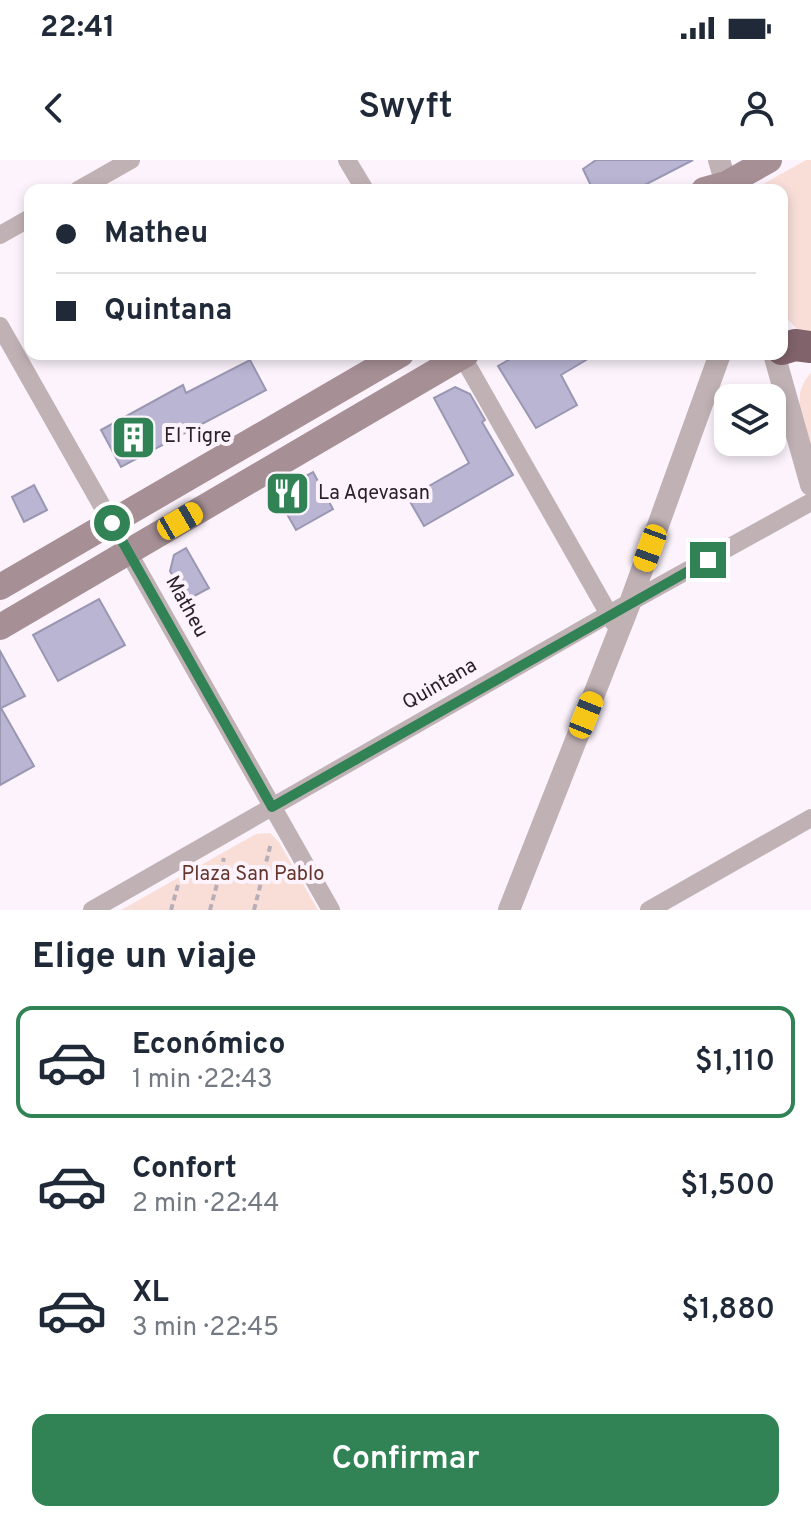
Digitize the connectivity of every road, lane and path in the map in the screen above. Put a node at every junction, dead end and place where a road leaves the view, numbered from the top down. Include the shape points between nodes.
1 (131, 160) edge
2 (347, 160) edge
3 (769, 160) edge
4 (720, 183) edge
5 (89, 184) edge
6 (361, 184) edge
7 (24, 221) edge
8 (0, 235) edge
9 (0, 326) edge
10 (788, 347) edge
11 (811, 347) edge
12 (391, 360) edge
13 (454, 360) edge
14 (466, 360) edge
15 (718, 360) edge
16 (776, 360) edge
17 (811, 485) edge
18 (811, 502) edge
19 (112, 523) junction
20 (129, 551) junction
21 (0, 587) edge
22 (630, 603) junction
23 (614, 623) junction
24 (0, 627) edge
25 (275, 812) junction
26 (811, 818) edge
27 (232, 830) junction
28 (92, 910) edge
29 (210, 910) edge
30 (254, 910) edge
31 (331, 910) edge
32 (509, 910) edge
33 (649, 910) edge

1 - 5 street
2 - 6 street
3 - 4 main road
7 - 8 street
9 - 19 street, Matheu
10 - 11 highway
12 - 19 main road
13 - 20 main road
14 - 23 street
15 - 22 street
16 - 17 street
18 - 22 street
19 - 20 street, Matheu
19 - 21 main road
20 - 24 main road
20 - 25 street, Matheu
22 - 23 street
23 - 25 street, Quintana
23 - 32 street
25 - 27 street, Quintana
25 - 30 path
25 - 31 street, Matheu
26 - 33 street
27 - 28 street, Quintana
27 - 29 path

